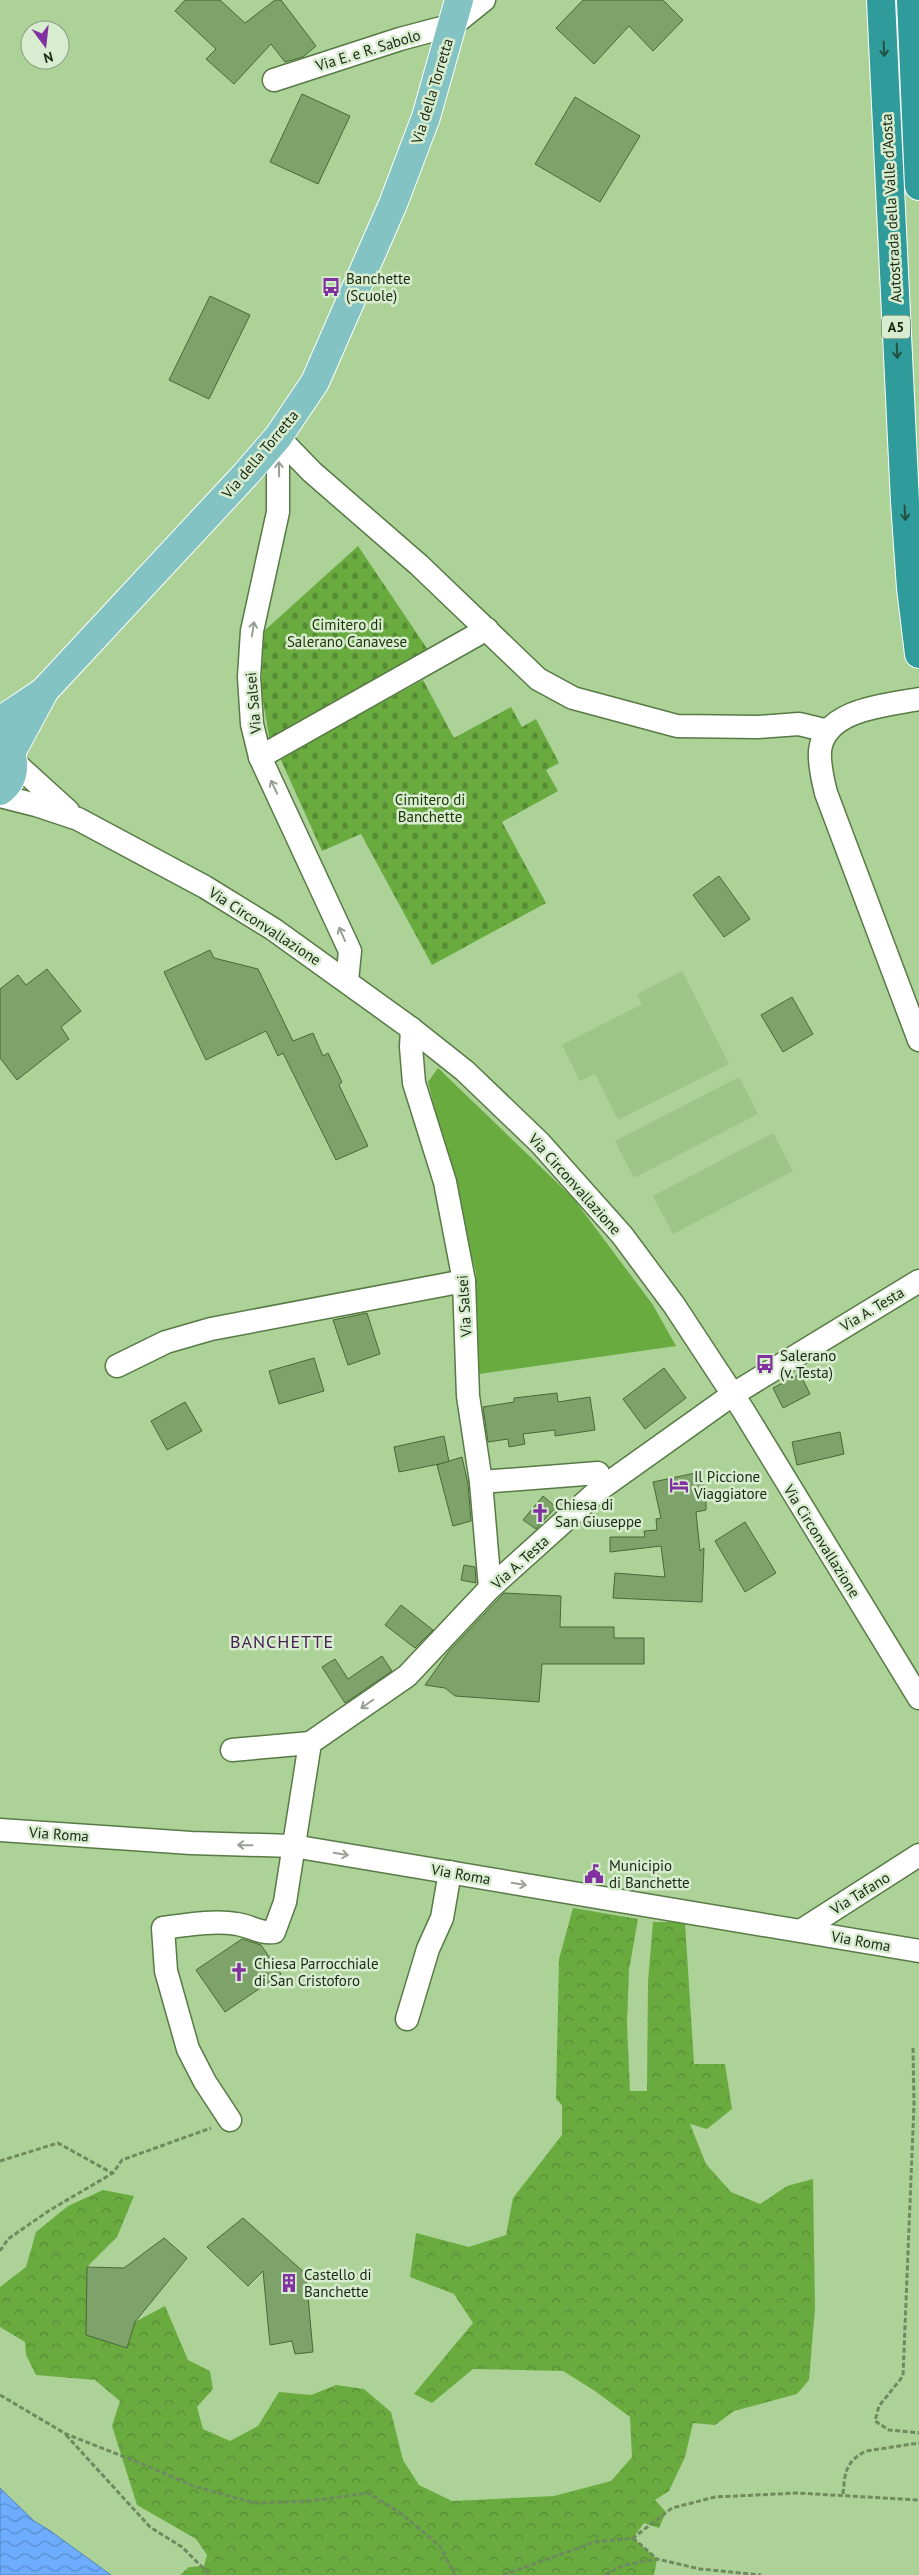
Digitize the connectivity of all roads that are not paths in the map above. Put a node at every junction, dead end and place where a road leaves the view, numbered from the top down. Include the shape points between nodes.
1 (484, 0) edge
2 (882, 0) edge
3 (911, 0) edge
4 (456, 13) edge
5 (274, 80) dead end
6 (919, 186) edge
7 (278, 437) junction
8 (486, 629) junction
9 (919, 654) edge
10 (45, 690) junction
11 (910, 701) edge
12 (0, 721) edge
13 (828, 731) junction
14 (8, 751) edge
15 (260, 757) junction
16 (0, 791) edge
17 (0, 796) edge
18 (78, 819) junction
19 (347, 981) junction
20 (412, 1029) junction
21 (919, 1040) edge
22 (464, 1281) junction
23 (919, 1281) edge
24 (117, 1366) dead end
25 (732, 1395) junction
26 (481, 1482) junction
27 (600, 1489) junction
28 (490, 1588) junction
29 (919, 1698) edge
30 (310, 1743) junction
31 (232, 1750) dead end
32 (0, 1830) edge
33 (293, 1846) junction
34 (919, 1855) edge
35 (450, 1872) junction
36 (802, 1930) junction
37 (919, 1952) edge
38 (407, 2019) dead end
39 (230, 2120) road end

1 - 4 street, Via E. e R. Sabolo
2 -> 9 highway, Autostrada della Valle d'Aosta / A5 via 905,502
3 - 6 highway, Autostrada della Valle d'Aosta
4 - 5 street, Via E. e R. Sabolo
4 - 7 main road, Via della Torretta via 426,117 390,212 326,359
7 - 8 street via 312,472
7 - 10 main road, Via della Torretta
15 -> 7 street, Via Salsei via 252,724 249,677 252,630 278,512
8 - 13 street via 538,679 573,698 677,726 799,724
8 - 15 street
10 - 12 main road
10 - 14 main road
11 - 13 street via 859,712 843,718
13 - 21 street via 820,750 826,794
14 - 16 main road via 9,782
14 - 18 street, Via Circonvallazione
19 -> 15 street, Via Salsei via 350,951
17 - 18 street, Via Circonvallazione via 36,804
18 - 19 street, Via Circonvallazione via 204,887 273,929
19 - 20 street, Via Circonvallazione
20 - 22 street, Via Salsei via 414,1083 444,1182
20 - 25 street, Via Circonvallazione via 465,1071 540,1143 622,1235 674,1305
22 - 24 street via 211,1329 166,1342
22 - 26 street, Via Salsei via 468,1396
23 - 25 street, Via A. Testa
25 - 27 street, Via A. Testa
25 - 29 street, Via Circonvallazione
26 - 27 street via 598,1473
26 - 28 street, Via Salsei
27 - 28 street, Via A. Testa
28 -> 30 street, Via A. Testa via 407,1676
30 - 31 street
30 - 33 street
33 -> 32 street, Via Roma via 192,1843
33 -> 35 street, Via Roma
33 - 39 street via 285,1902 274,1932 264,1934 236,1924 163,1928 166,1972 188,2049
34 - 36 street, Via Tafano
35 -> 36 street, Via Roma
35 - 38 street via 442,1918 428,1949
36 - 37 street, Via Roma

